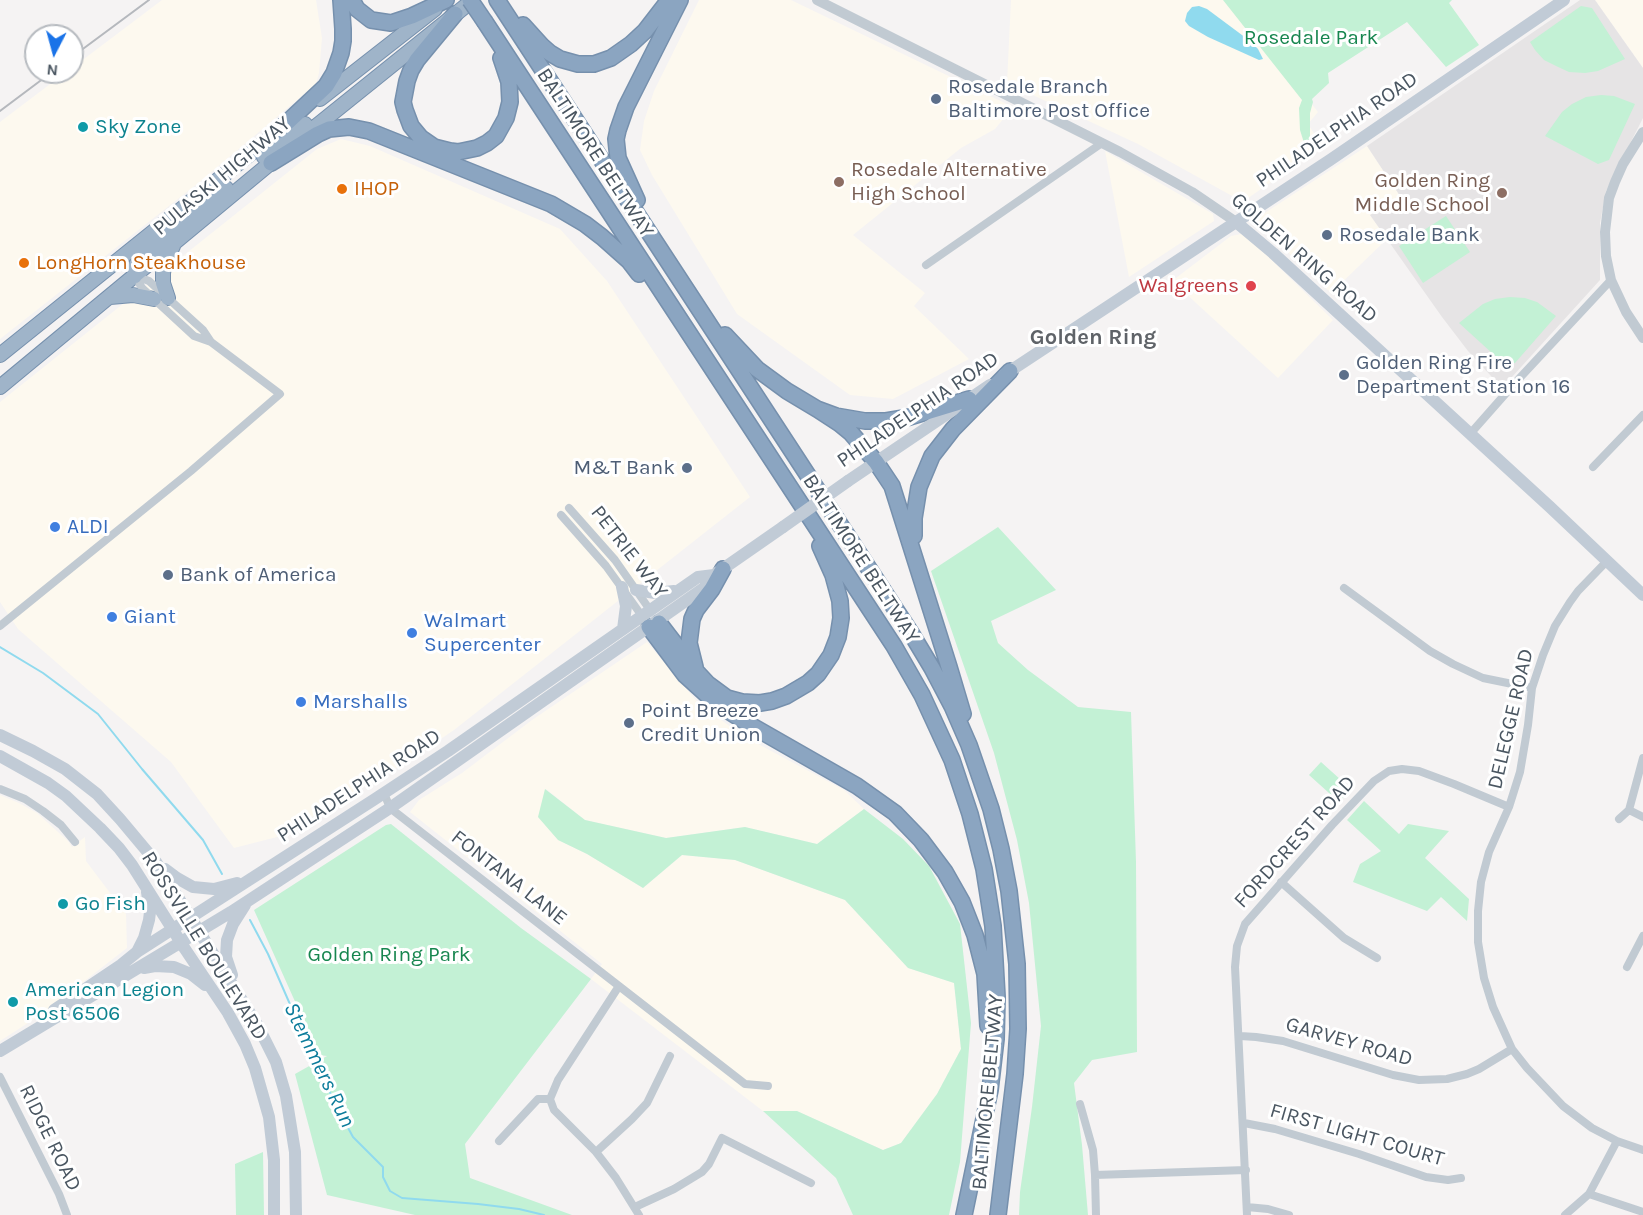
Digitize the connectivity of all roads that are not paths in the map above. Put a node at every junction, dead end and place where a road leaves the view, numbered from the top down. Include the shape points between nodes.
1 (341, 0) edge
2 (352, 0) edge
3 (446, 0) edge
4 (471, 0) edge
5 (669, 0) edge
6 (680, 0) edge
7 (817, 0) edge
8 (1564, 0) edge
9 (501, 3) edge
10 (455, 14) junction
11 (489, 27) junction
12 (404, 34) junction
13 (278, 130) junction
14 (1643, 132) edge
15 (1102, 143) junction
16 (271, 163) junction
17 (1236, 222) junction
18 (174, 243) junction
19 (666, 259) junction
20 (926, 265) dead end
21 (135, 276) junction
22 (1611, 280) junction
23 (108, 297) junction
24 (161, 299) junction
25 (694, 303) junction
26 (1643, 338) edge
27 (211, 342) junction
28 (0, 355) edge
29 (711, 369) junction
30 (1010, 371) junction
31 (0, 387) edge
32 (969, 399) junction
33 (817, 409) junction
34 (1643, 415) edge
35 (1470, 434) junction
36 (876, 462) junction
37 (1593, 467) dead end
38 (569, 508) dead end
39 (803, 509) junction
40 (561, 515) dead end
41 (1607, 561) junction
42 (916, 566) junction
43 (719, 572) junction
44 (622, 586) junction
45 (1344, 588) dead end
46 (636, 590) junction
47 (678, 590) junction
48 (1643, 596) edge
49 (650, 618) junction
50 (0, 626) edge
51 (623, 629) junction
52 (695, 670) junction
53 (1532, 688) junction
54 (0, 735) edge
55 (969, 745) junction
56 (0, 756) edge
57 (1643, 758) edge
58 (0, 789) edge
59 (384, 794) junction
60 (1509, 807) junction
61 (390, 808) junction
62 (1629, 810) junction
63 (1643, 817) edge
64 (1619, 819) dead end
65 (75, 843) dead end
66 (156, 862) junction
67 (250, 880) junction
68 (1281, 882) junction
69 (146, 888) junction
70 (247, 902) junction
71 (190, 917) junction
72 (172, 929) junction
73 (199, 932) junction
74 (1643, 936) edge
75 (181, 943) junction
76 (137, 952) junction
77 (1377, 958) dead end
78 (1627, 967) dead end
79 (131, 972) junction
80 (619, 986) junction
81 (216, 994) junction
82 (239, 996) junction
83 (27, 1035) junction
84 (1240, 1036) junction
85 (1512, 1049) junction
86 (0, 1051) edge
87 (670, 1056) dead end
88 (0, 1077) edge
89 (768, 1086) dead end
90 (550, 1099) junction
91 (1080, 1104) dead end
92 (1244, 1123) junction
93 (980, 1138) junction
94 (499, 1141) dead end
95 (1617, 1141) junction
96 (1643, 1150) edge
97 (596, 1152) junction
98 (1246, 1170) junction
99 (1095, 1175) junction
100 (1461, 1178) dead end
101 (811, 1183) dead end
102 (1589, 1194) junction
103 (637, 1211) edge
104 (1247, 1211) edge
105 (1643, 1212) edge
106 (67, 1215) edge
107 (274, 1215) edge
108 (296, 1215) edge
109 (964, 1215) edge
110 (998, 1215) edge
111 (1096, 1215) edge
112 (1289, 1215) edge
113 (1564, 1215) edge

1 - 13 highway via 343,41 334,73 326,86
2 - 3 highway via 371,20 391,23
3 - 12 highway, PULASKI HIGHWAY
4 - 10 highway, PULASKI HIGHWAY
4 - 11 highway, BALTIMORE BELTWAY, bridge
5 - 9 highway via 631,44 611,58 586,65 550,53
6 - 19 highway via 626,107 616,140 618,158
7 - 15 street, GOLDEN RING ROAD
8 - 17 main road, PHILADELPHIA ROAD
9 - 19 highway, BALTIMORE BELTWAY
10 - 11 highway via 417,60 404,92 406,117 416,133 434,147 458,152 477,148 496,136 506,118 509,82
10 - 16 highway, PULASKI HIGHWAY
11 - 29 highway, BALTIMORE BELTWAY
12 - 13 highway, PULASKI HIGHWAY
12 - 21 highway via 343,93 143,255
13 - 28 highway, PULASKI HIGHWAY
14 - 22 street via 1609,198 1605,243
15 - 17 street, GOLDEN RING ROAD via 1185,188
15 - 20 street
16 - 18 highway, PULASKI HIGHWAY
16 - 29 highway via 324,132 349,127 369,131 551,204 585,224 629,261
17 - 30 main road, PHILADELPHIA ROAD
17 - 35 main road, GOLDEN RING ROAD
18 - 21 highway, PULASKI HIGHWAY
18 - 24 highway via 165,263
19 - 25 highway, BALTIMORE BELTWAY
21 - 23 highway, PULASKI HIGHWAY
21 - 24 street via 142,288
21 - 24 street via 149,281
22 - 26 street
22 - 35 street
23 - 24 highway
23 - 31 highway, PULASKI HIGHWAY
24 - 27 street via 203,330
24 - 27 street via 194,336
25 - 33 highway via 757,369
25 - 55 highway, BALTIMORE BELTWAY via 911,633
27 - 50 street via 280,394
29 - 39 highway, BALTIMORE BELTWAY
30 - 32 main road, PHILADELPHIA ROAD
30 - 42 highway via 952,429 932,456 916,503
32 - 33 highway via 886,421 851,419
32 - 36 main road, PHILADELPHIA ROAD
33 - 36 highway via 851,433
34 - 37 street
35 - 41 main road, GOLDEN RING ROAD
36 - 42 highway via 892,486
36 - 43 main road, PHILADELPHIA ROAD, bridge
38 - 46 street, PETRIE WAY
39 - 52 highway via 833,575 840,601 838,637 825,665 798,690 760,703 727,698
39 - 93 highway, BALTIMORE BELTWAY via 919,689 952,760 970,814 989,898 998,997 993,1067
40 - 44 street, PETRIE WAY
41 - 48 main road, GOLDEN RING ROAD
41 - 53 street, DELEGGE ROAD via 1562,614 1548,640
42 - 55 highway via 955,687
43 - 47 main road, PHILADELPHIA ROAD via 698,577
43 - 49 main road, PHILADELPHIA ROAD via 704,588
43 - 52 highway via 692,619 689,642
44 - 49 street, PETRIE WAY
44 - 51 main road via 626,606
45 - 53 street via 1464,670 1496,682
46 - 47 main road
46 - 49 street, PETRIE WAY
47 - 49 main road, PHILADELPHIA ROAD
49 - 51 main road, PHILADELPHIA ROAD
49 - 52 highway
49 - 61 main road, PHILADELPHIA ROAD
49 - 93 highway via 685,675 711,699 878,800 908,826 945,872 975,935 985,975 988,1025
51 - 59 main road, PHILADELPHIA ROAD
53 - 60 street, DELEGGE ROAD via 1524,754
54 - 66 main road, ROSSVILLE BOULEVARD via 81,780
55 - 110 highway, BALTIMORE BELTWAY via 1001,849 1017,964 1015,1074
56 - 69 main road, ROSSVILLE BOULEVARD via 48,783 75,804 119,848
57 - 62 street
58 - 65 street via 43,811
59 - 61 street, FONTANA LANE
59 - 67 main road, PHILADELPHIA ROAD
60 - 68 street, FORDCREST ROAD via 1419,771 1389,771 1374,781
60 - 85 street, DELEGGE ROAD via 1484,867 1477,928 1484,978
61 - 70 main road, PHILADELPHIA ROAD
61 - 80 street, FONTANA LANE
62 - 63 street
62 - 64 street
66 - 67 main road via 194,886 214,889
66 - 71 main road, ROSSVILLE BOULEVARD
67 - 71 main road, PHILADELPHIA ROAD
68 - 77 street via 1344,938
68 - 84 street, FORDCREST ROAD via 1245,924 1239,938 1235,968
69 - 72 main road, ROSSVILLE BOULEVARD
69 - 76 main road via 149,920
70 - 73 main road, PHILADELPHIA ROAD
70 - 82 main road via 233,924 226,949
71 - 72 main road, PHILADELPHIA ROAD
71 - 73 main road, ROSSVILLE BOULEVARD
72 - 75 main road, ROSSVILLE BOULEVARD
72 - 76 main road, PHILADELPHIA ROAD
73 - 75 main road, PHILADELPHIA ROAD
73 - 82 main road, ROSSVILLE BOULEVARD
74 - 78 street
75 - 79 main road, PHILADELPHIA ROAD
75 - 81 main road, ROSSVILLE BOULEVARD
76 - 83 main road, PHILADELPHIA ROAD via 47,1015
79 - 81 main road via 155,966 174,967 185,970
79 - 83 main road, PHILADELPHIA ROAD
80 - 89 street, FONTANA LANE via 745,1084
80 - 90 street via 558,1080
81 - 107 main road, ROSSVILLE BOULEVARD via 245,1044 264,1099 274,1160
82 - 108 main road, ROSSVILLE BOULEVARD via 270,1048 286,1096 295,1152
83 - 86 main road, PHILADELPHIA ROAD
84 - 85 street, GARVEY ROAD via 1283,1041 1419,1080 1467,1074
84 - 92 street, FORDCREST ROAD
85 - 95 street, DELEGGE ROAD via 1563,1106
87 - 97 street via 646,1103
88 - 106 street, RIDGE ROAD
90 - 94 street via 538,1099
90 - 97 street via 554,1110
91 - 99 street via 1093,1150
92 - 98 street, FORDCREST ROAD
92 - 100 street, FIRST LIGHT COURT via 1275,1129 1426,1177
93 - 109 highway, BALTIMORE BELTWAY
95 - 96 street, DELEGGE ROAD
95 - 102 street
97 - 103 street
98 - 99 street
98 - 104 street, FORDCREST ROAD
99 - 111 street
101 - 103 street via 722,1138 702,1172
102 - 105 street
102 - 113 street
104 - 112 street via 1268,1209

